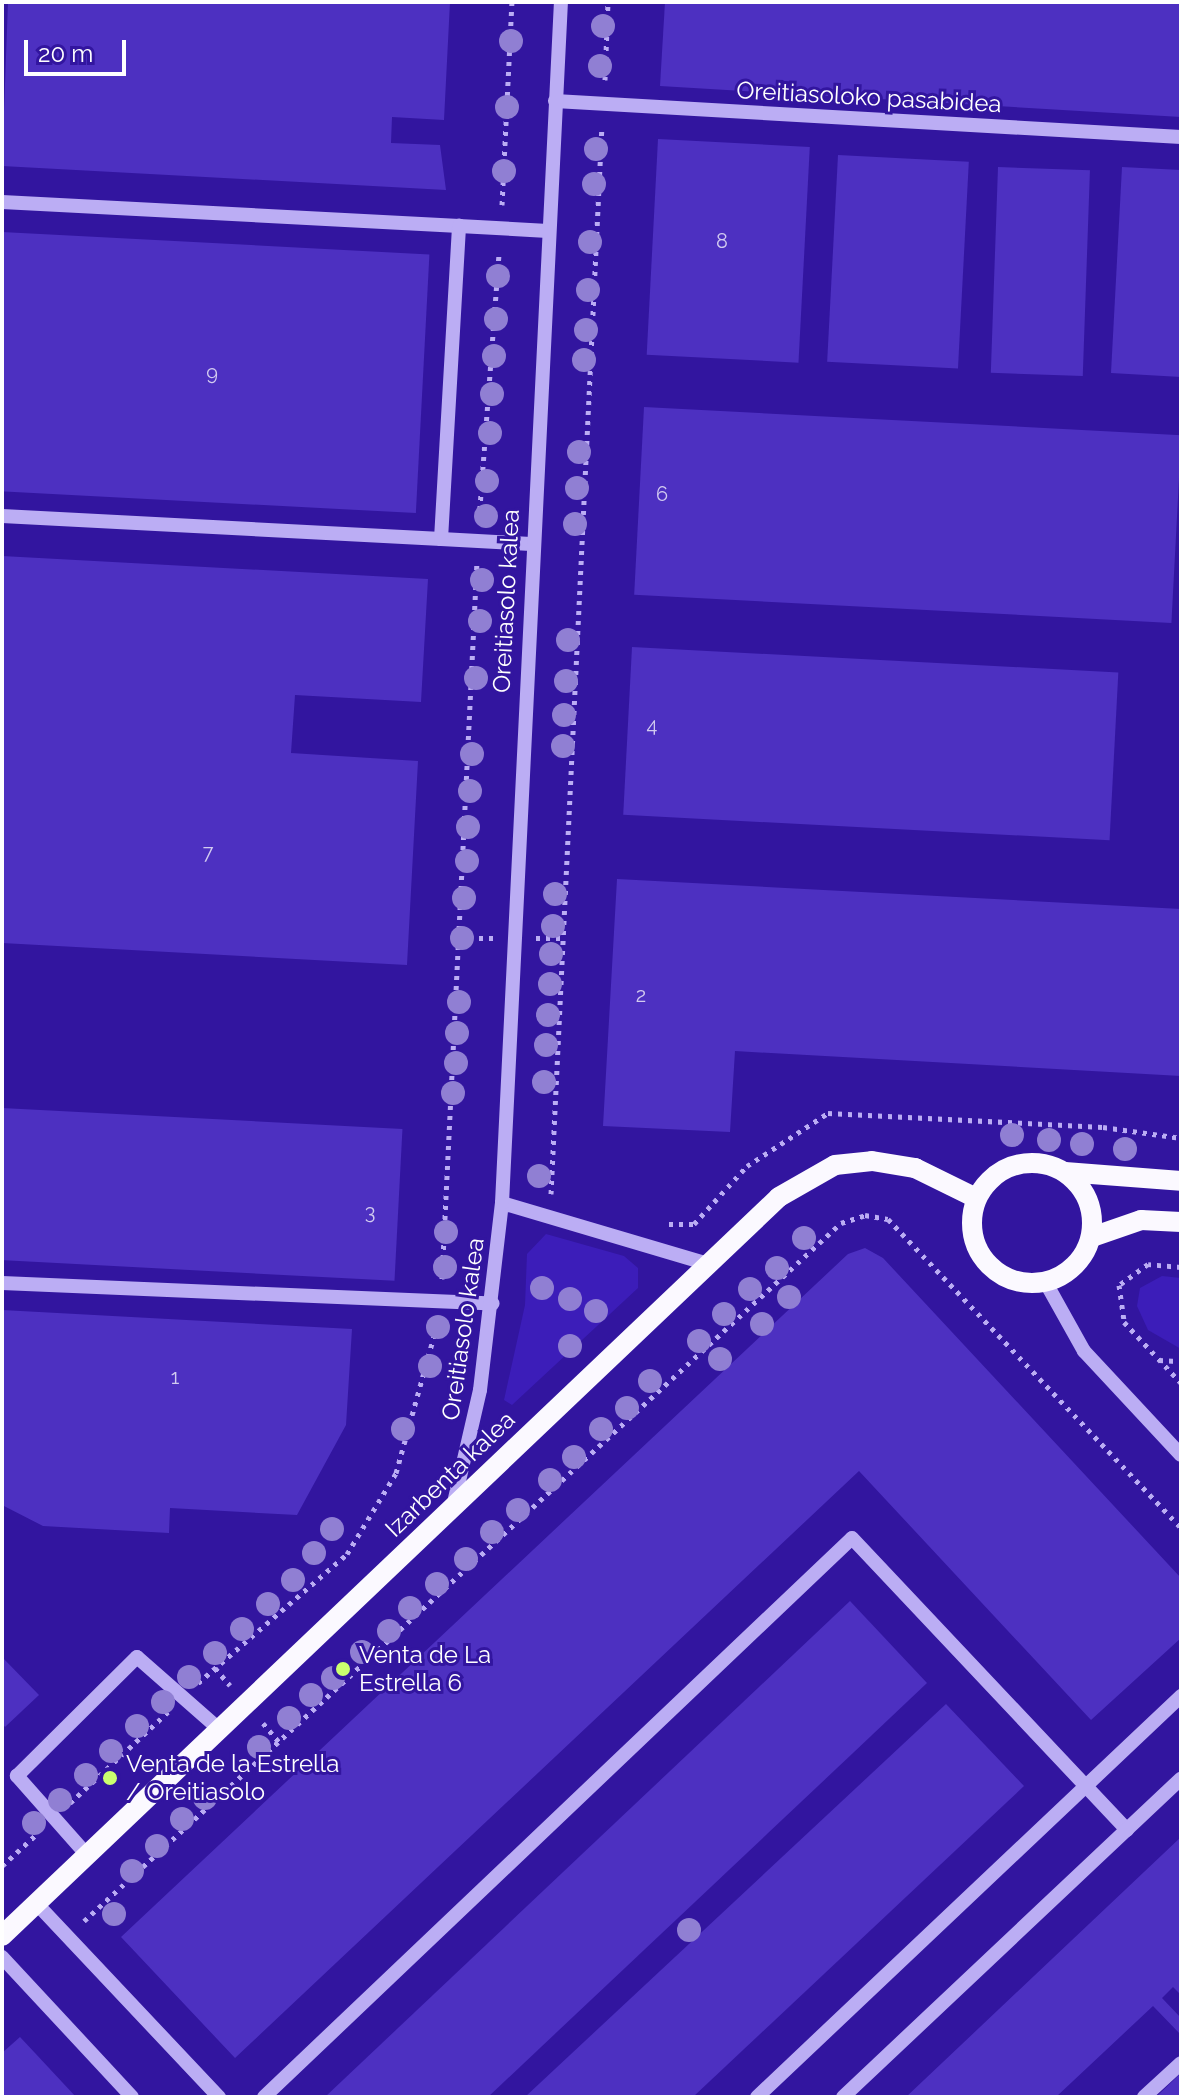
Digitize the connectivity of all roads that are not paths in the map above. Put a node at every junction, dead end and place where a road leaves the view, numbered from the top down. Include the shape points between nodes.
1 (561, 2) edge
2 (555, 101) junction
3 (1181, 137) edge
4 (2, 202) edge
5 (459, 226) junction
6 (548, 231) junction
7 (2, 516) edge
8 (441, 539) junction
9 (531, 544) junction
10 (1065, 1172) junction
11 (1181, 1181) edge
12 (976, 1198) junction
13 (502, 1203) junction
14 (1181, 1222) edge
15 (1092, 1237) junction
16 (708, 1264) junction
17 (2, 1283) edge
18 (1046, 1283) junction
19 (493, 1304) junction
20 (1181, 1455) edge
21 (453, 1507) junction
22 (1181, 1696) edge
23 (220, 1730) junction
24 (1181, 1779) edge
25 (1086, 1791) junction
26 (1127, 1830) junction
27 (87, 1855) junction
28 (36, 1903) junction
29 (2, 1936) edge
30 (2, 1957) edge
31 (1181, 2063) edge
32 (132, 2097) edge
33 (219, 2097) edge
34 (264, 2097) edge
35 (757, 2097) edge
36 (843, 2097) edge
37 (1144, 2097) edge

1 - 2 street, Oreitiasolo kalea
2 - 3 street, Oreitiasoloko pasabidea
2 - 6 street, Oreitiasolo kalea
4 - 5 street
5 - 6 street
5 - 8 street
6 - 9 street, Oreitiasolo kalea
7 - 8 street
8 - 9 street
9 - 13 street, Oreitiasolo kalea
10 - 11 main road
10 - 12 main road via 1025,1163 1005,1169
10 - 15 main road via 1087,1196
12 - 16 main road, Izarbenta kalea via 915,1168 835,1165 779,1197
12 - 18 main road via 971,1225 986,1261 1019,1283
13 - 16 street
13 - 19 street, Oreitiasolo kalea
14 - 15 main road via 1141,1220
15 - 18 main road via 1083,1257
16 - 21 main road, Izarbenta kalea
17 - 19 street
18 - 20 street via 1084,1351
19 - 21 street, Oreitiasolo kalea
21 - 23 main road, Izarbenta kalea
22 - 25 street
23 - 27 main road, Izarbenta kalea
23 - 27 street via 137,1657 17,1776
24 - 26 street
25 - 26 street
25 - 34 street via 852,1538
25 - 35 street
26 - 36 street
27 - 28 main road, Izarbenta kalea
28 - 29 main road, Izarbenta kalea
28 - 33 street
30 - 32 street
31 - 37 street

